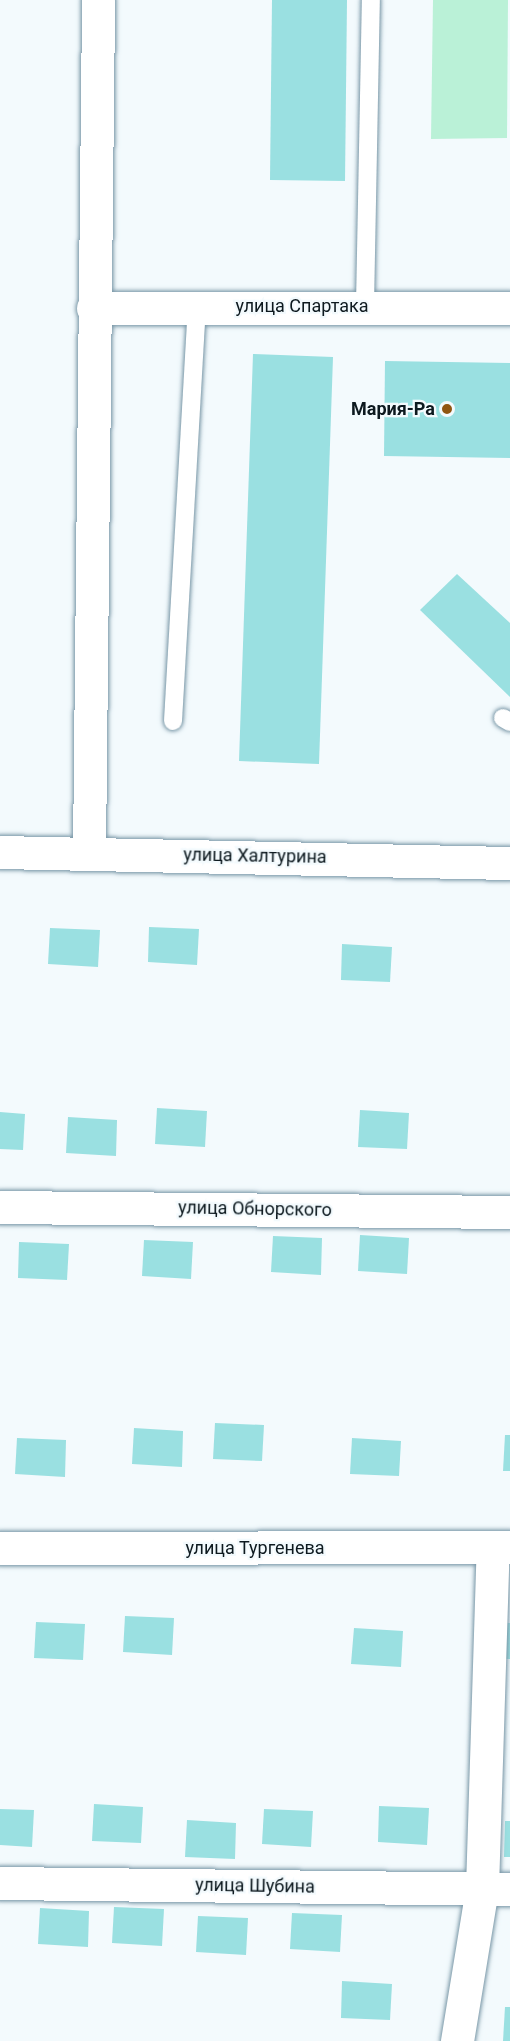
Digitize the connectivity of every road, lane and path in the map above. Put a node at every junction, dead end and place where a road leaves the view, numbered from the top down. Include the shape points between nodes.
1 (98, 0) edge
2 (371, 0) edge
3 (364, 305) junction
4 (197, 307) junction
5 (93, 308) junction
6 (510, 308) edge
7 (173, 721) dead end
8 (0, 852) edge
9 (89, 852) junction
10 (510, 863) edge
11 (0, 1207) edge
12 (510, 1212) edge
13 (501, 1547) edge
14 (0, 1548) edge
15 (0, 1883) edge
16 (496, 1889) edge
17 (457, 2041) edge

1 - 5 street
2 - 3 lane
3 - 4 street, улица Спартака
3 - 6 street, улица Спартака
4 - 5 street, улица Спартака
4 - 7 lane
5 - 9 street
8 - 9 street, улица Халтурина
9 - 10 street, улица Халтурина
11 - 12 street, улица Обнорского
13 - 14 street, улица Тургенева
13 - 16 street
15 - 16 street, улица Шубина
16 - 17 street

